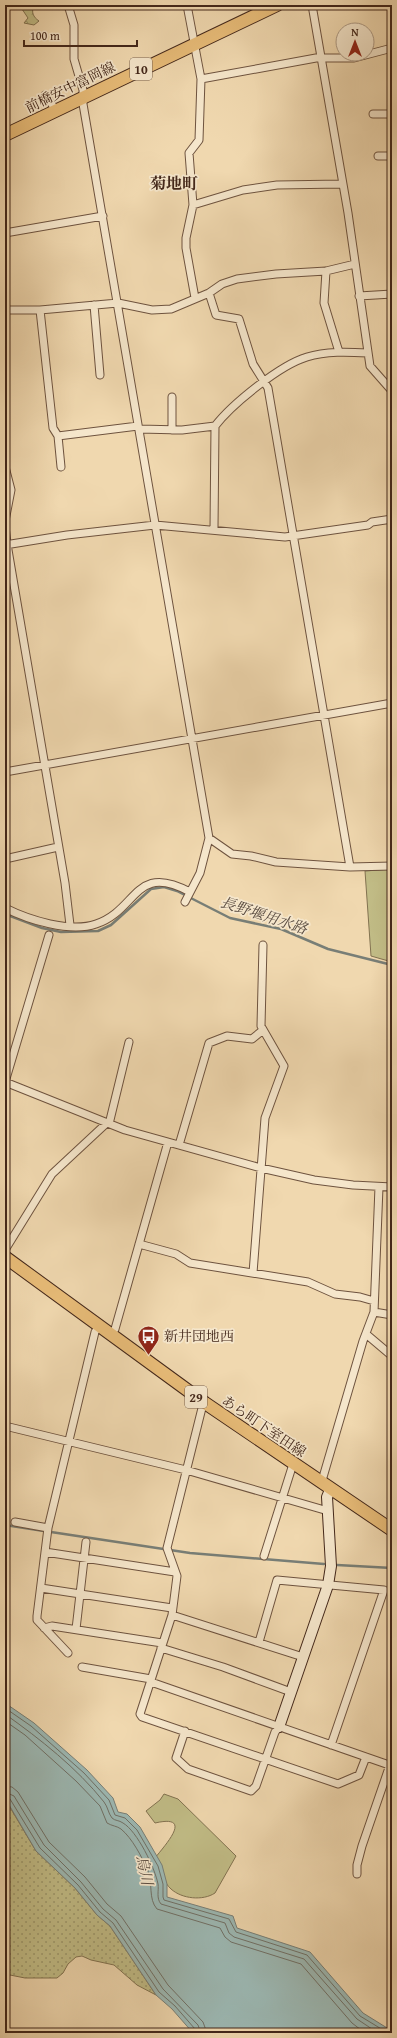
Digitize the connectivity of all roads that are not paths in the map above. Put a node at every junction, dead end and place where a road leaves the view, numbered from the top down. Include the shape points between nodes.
1 (70, 5) edge
2 (187, 5) edge
3 (277, 5) edge
4 (312, 5) edge
5 (195, 43) junction
6 (392, 48) edge
7 (321, 59) junction
8 (201, 78) junction
9 (45, 94) dead end
10 (83, 97) junction
11 (56, 110) junction
12 (373, 114) dead end
13 (392, 114) edge
14 (5, 135) edge
15 (378, 156) dead end
16 (392, 156) edge
17 (342, 184) junction
18 (193, 205) junction
19 (103, 216) junction
20 (5, 233) edge
21 (355, 264) junction
22 (326, 271) junction
23 (209, 293) junction
24 (392, 294) edge
25 (359, 296) junction
26 (195, 298) junction
27 (118, 303) junction
28 (94, 305) junction
29 (5, 310) edge
30 (40, 310) junction
31 (339, 352) junction
32 (368, 353) junction
33 (100, 375) dead end
34 (264, 383) junction
35 (392, 391) edge
36 (172, 397) dead end
37 (215, 426) junction
38 (138, 428) junction
39 (172, 430) junction
40 (58, 436) junction
41 (5, 466) edge
42 (61, 467) dead end
43 (392, 519) edge
44 (5, 521) edge
45 (155, 525) junction
46 (5, 526) edge
47 (214, 529) junction
48 (293, 536) junction
49 (6, 544) edge
50 (392, 703) edge
51 (324, 715) junction
52 (193, 738) junction
53 (45, 765) junction
54 (5, 772) edge
55 (209, 838) junction
56 (58, 847) junction
57 (5, 859) edge
58 (392, 866) edge
59 (350, 867) junction
60 (5, 908) edge
61 (70, 925) junction
62 (49, 934) dead end
63 (263, 945) dead end
64 (263, 1030) junction
65 (129, 1042) dead end
66 (108, 1124) junction
67 (168, 1142) junction
68 (179, 1145) junction
69 (261, 1168) junction
70 (379, 1187) junction
71 (392, 1187) edge
72 (140, 1244) junction
73 (5, 1250) edge
74 (5, 1257) edge
75 (253, 1273) junction
76 (374, 1301) junction
77 (374, 1312) junction
78 (392, 1315) edge
79 (99, 1326) junction
80 (366, 1334) junction
81 (111, 1335) junction
82 (392, 1356) edge
83 (205, 1403) junction
84 (5, 1426) edge
85 (69, 1441) junction
86 (293, 1464) junction
87 (186, 1470) junction
88 (326, 1486) junction
89 (282, 1498) junction
90 (328, 1511) junction
91 (15, 1522) dead end
92 (48, 1528) junction
93 (392, 1530) edge
94 (86, 1542) dead end
95 (45, 1552) junction
96 (264, 1556) dead end
97 (84, 1558) junction
98 (175, 1572) junction
99 (328, 1585) junction
100 (41, 1588) junction
101 (80, 1594) junction
102 (172, 1611) junction
103 (44, 1628) junction
104 (76, 1629) junction
105 (259, 1642) junction
106 (162, 1646) junction
107 (68, 1653) dead end
108 (303, 1657) junction
109 (82, 1667) dead end
110 (151, 1680) junction
111 (291, 1692) junction
112 (279, 1727) junction
113 (185, 1731) junction
114 (331, 1745) junction
115 (366, 1757) junction
116 (266, 1758) junction
117 (391, 1763) edge
118 (357, 1874) dead end

1 - 10 street via 74,25 74,59
2 - 5 street
3 - 5 main road, 前橋安中富岡線 / 10
4 - 7 street
5 - 8 street
5 - 10 main road, 前橋安中富岡線 / 10
6 - 7 street via 354,58
7 - 8 street
7 - 17 street
8 - 18 street via 199,140 189,153
9 - 11 street
10 - 11 main road, 前橋安中富岡線 / 10
10 - 19 street
11 - 14 main road, 前橋安中富岡線 / 10
12 - 13 street
15 - 16 street
17 - 18 street via 277,185 244,190
17 - 21 street
18 - 26 street via 186,248
19 - 20 street
19 - 27 street
21 - 22 street
21 - 25 street
22 - 23 street via 237,279 222,284
22 - 31 street via 324,303
23 - 26 street
23 - 34 street via 216,315 239,319 253,364
24 - 25 street
25 - 32 street
26 - 27 street via 181,306 161,310 142,309
27 - 28 street
27 - 38 street
28 - 30 street
28 - 33 street
29 - 30 street
30 - 40 street via 53,428
31 - 32 street
31 - 34 street via 300,359
32 - 35 street via 370,366
34 - 37 street via 226,412
34 - 48 street via 268,388
36 - 39 street
37 - 39 street
37 - 47 street
38 - 39 street
38 - 40 street
38 - 45 street
40 - 42 street
41 - 44 street via 11,490
43 - 48 street
45 - 47 street
45 - 49 street via 67,534
45 - 52 street
46 - 49 street
47 - 48 street
48 - 51 street
49 - 53 street
50 - 51 street
51 - 52 street
51 - 59 street
52 - 53 street
52 - 55 street
53 - 54 street
53 - 56 street
55 - 59 street via 232,854 276,862
55 - 61 street via 200,873 187,897 170,882 155,882 141,890 105,920 92,925
56 - 57 street
56 - 61 street
58 - 59 street
60 - 61 street via 43,922
62 - 66 street via 5,1082
63 - 64 street via 260,1022
64 - 68 street via 252,1039 227,1036 209,1043
64 - 69 street via 284,1066 265,1118
65 - 66 street
66 - 67 street
66 - 73 street via 52,1174
67 - 68 street
67 - 72 street
68 - 69 street
69 - 70 street via 314,1180
69 - 75 street
70 - 71 street
70 - 76 street
72 - 75 street via 176,1254 190,1264
72 - 81 street
74 - 79 main road, あら町下室田線 / 29
75 - 76 street via 308,1282 335,1294
76 - 77 street
77 - 78 street
77 - 80 street
79 - 81 main road, あら町下室田線 / 29
79 - 85 street via 95,1332
80 - 82 street
80 - 88 street
81 - 83 main road, あら町下室田線 / 29
83 - 86 main road, あら町下室田線 / 29
83 - 87 street
84 - 85 street
85 - 87 street
85 - 92 street
86 - 88 main road, あら町下室田線 / 29
86 - 89 street
87 - 89 street
87 - 98 street via 167,1548
88 - 90 street
88 - 93 main road, あら町下室田線 / 29
89 - 90 street
89 - 96 street
90 - 99 street via 331,1566
91 - 92 street
92 - 95 street
94 - 97 street
95 - 97 street
95 - 100 street
97 - 98 street
97 - 101 street
98 - 102 street via 177,1576
99 - 105 street via 278,1580
99 - 108 street
99 - 114 street via 384,1590
100 - 101 street
100 - 103 street via 37,1620
101 - 102 street
101 - 104 street
102 - 105 street
102 - 106 street
103 - 104 street via 52,1626
103 - 107 street
104 - 106 street
105 - 108 street
106 - 110 street
106 - 111 street
108 - 111 street
109 - 110 street
110 - 112 street
110 - 113 street via 140,1714 142,1717
111 - 112 street
112 - 114 street
112 - 116 street
113 - 116 street
113 - 116 street via 176,1758 188,1769 251,1791 256,1786
114 - 115 street
115 - 116 street via 359,1775 338,1784
115 - 117 street
117 - 118 street via 362,1846

